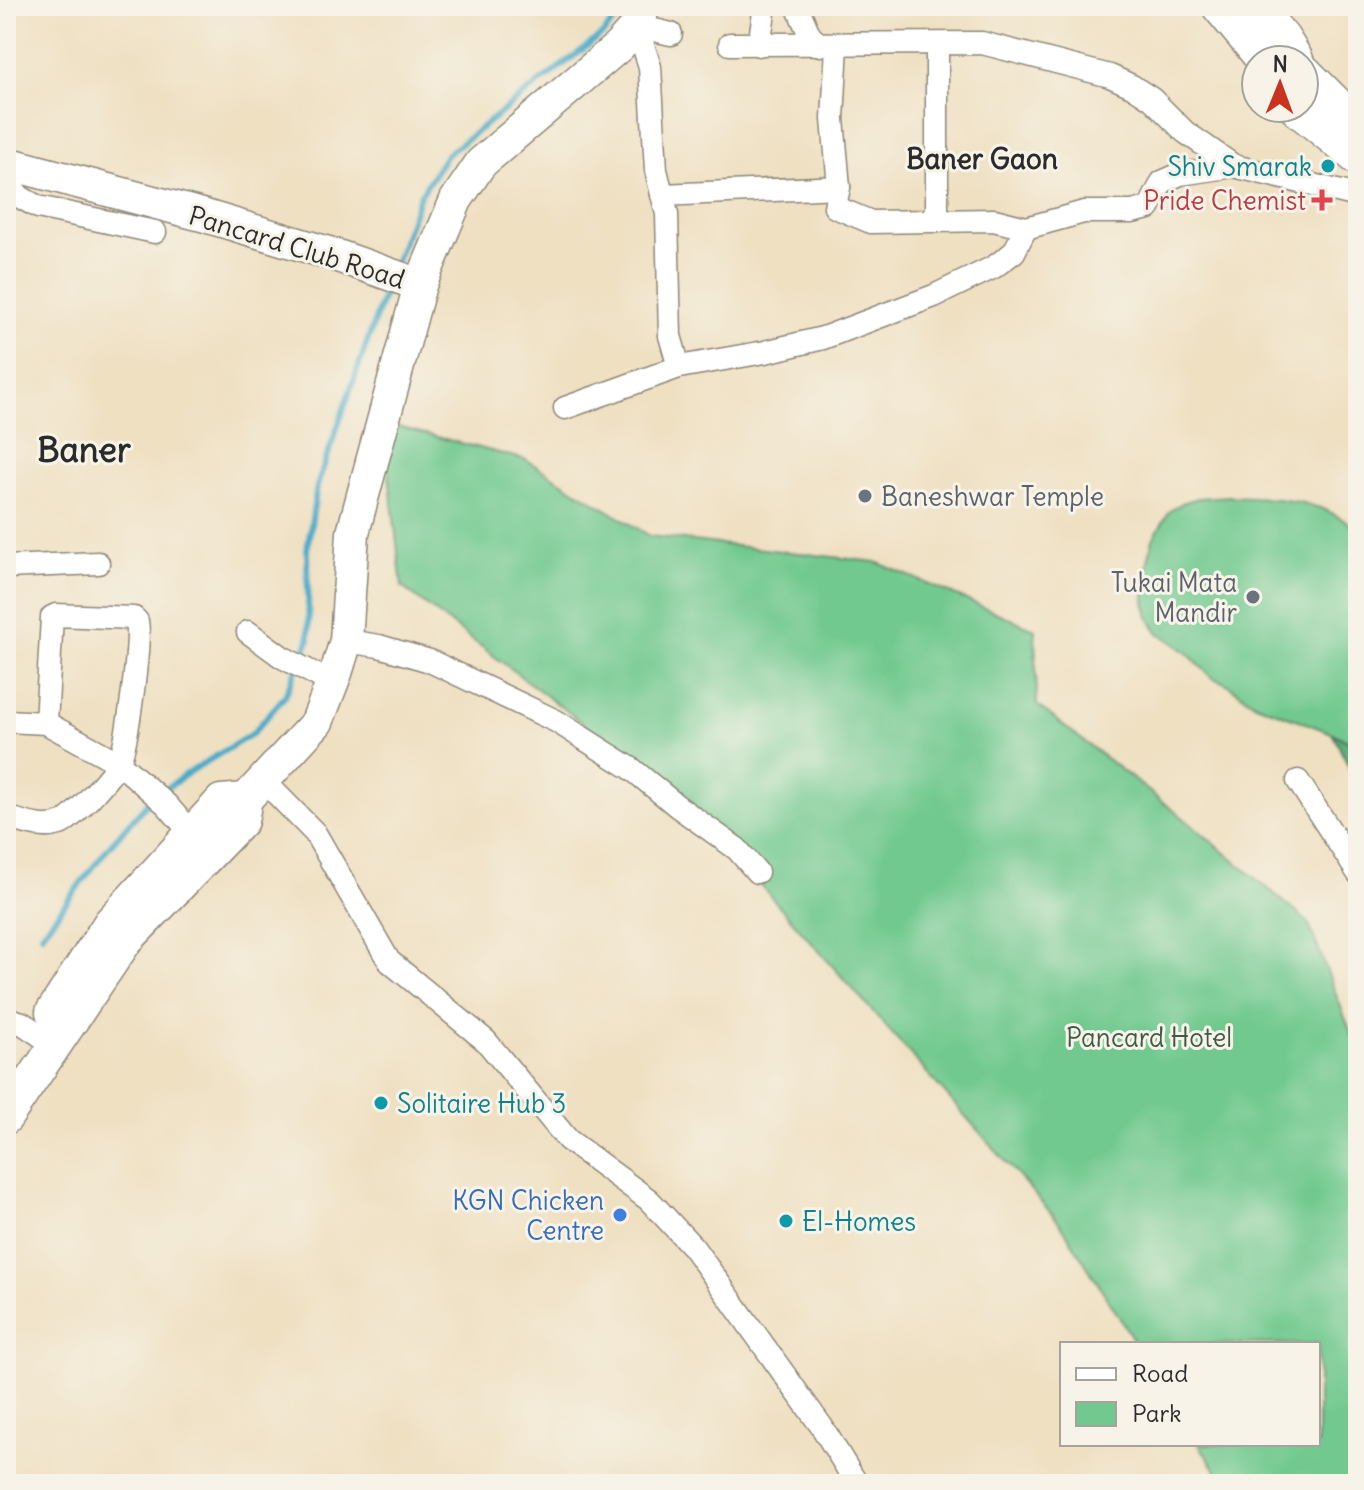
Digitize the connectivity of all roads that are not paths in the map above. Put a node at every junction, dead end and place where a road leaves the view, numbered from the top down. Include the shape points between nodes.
1 (765, 6) edge
2 (797, 6) edge
3 (1220, 6) edge
4 (1254, 6) edge
5 (640, 16) edge
6 (671, 34) dead end
7 (730, 44) dead end
8 (937, 44) junction
9 (1252, 44) edge
10 (1285, 44) edge
11 (759, 45) junction
12 (828, 45) junction
13 (1320, 89) edge
14 (1318, 124) edge
15 (1358, 127) edge
16 (1358, 157) edge
17 (6, 163) edge
18 (1234, 166) junction
19 (6, 180) edge
20 (839, 187) junction
21 (662, 195) junction
22 (1358, 196) edge
23 (937, 221) junction
24 (1026, 228) junction
25 (155, 232) dead end
26 (416, 284) junction
27 (679, 367) junction
28 (565, 408) dead end
29 (98, 563) dead end
30 (6, 567) edge
31 (248, 632) dead end
32 (346, 641) junction
33 (321, 677) junction
34 (6, 721) edge
35 (46, 723) junction
36 (119, 763) junction
37 (1298, 781) dead end
38 (254, 790) junction
39 (6, 817) edge
40 (191, 833) junction
41 (757, 872) dead end
42 (1358, 873) edge
43 (6, 1018) edge
44 (46, 1039) junction
45 (6, 1081) edge
46 (6, 1118) edge
47 (857, 1484) edge

1 - 11 street
2 - 12 street via 810,36
3 - 9 main road
4 - 10 main road
5 - 6 street
5 - 21 street
5 - 26 street, Pancard Club Road via 619,46 481,163 456,200
7 - 11 street
8 - 12 street
8 - 18 street via 982,43 1110,76 1152,99 1185,132
8 - 23 street
11 - 12 street
12 - 20 street
13 - 15 main road
14 - 16 main road
17 - 26 street, Pancard Club Road via 231,224
18 - 22 street
18 - 24 street via 1162,182 1149,208 1084,212
19 - 25 street via 38,207
20 - 21 street
20 - 23 street via 835,207 871,222
21 - 27 street via 670,336
23 - 24 street via 994,220
24 - 27 street via 1014,252 994,267 934,296 823,338
26 - 32 street via 353,533
27 - 28 street
29 - 30 street
31 - 33 street
32 - 33 street
32 - 41 street via 430,661 556,721 632,769 737,849
33 - 38 street via 317,722
34 - 35 street
35 - 36 street
35 - 36 street via 52,617 134,618 139,625 128,731
36 - 39 street via 62,823 41,827
36 - 40 street
37 - 42 street
38 - 40 street via 221,801
38 - 44 street via 242,821 126,941
38 - 47 street via 315,833 389,961 486,1041 568,1140 649,1200 693,1247
40 - 44 street via 110,922
43 - 44 street
44 - 45 street
44 - 46 street

